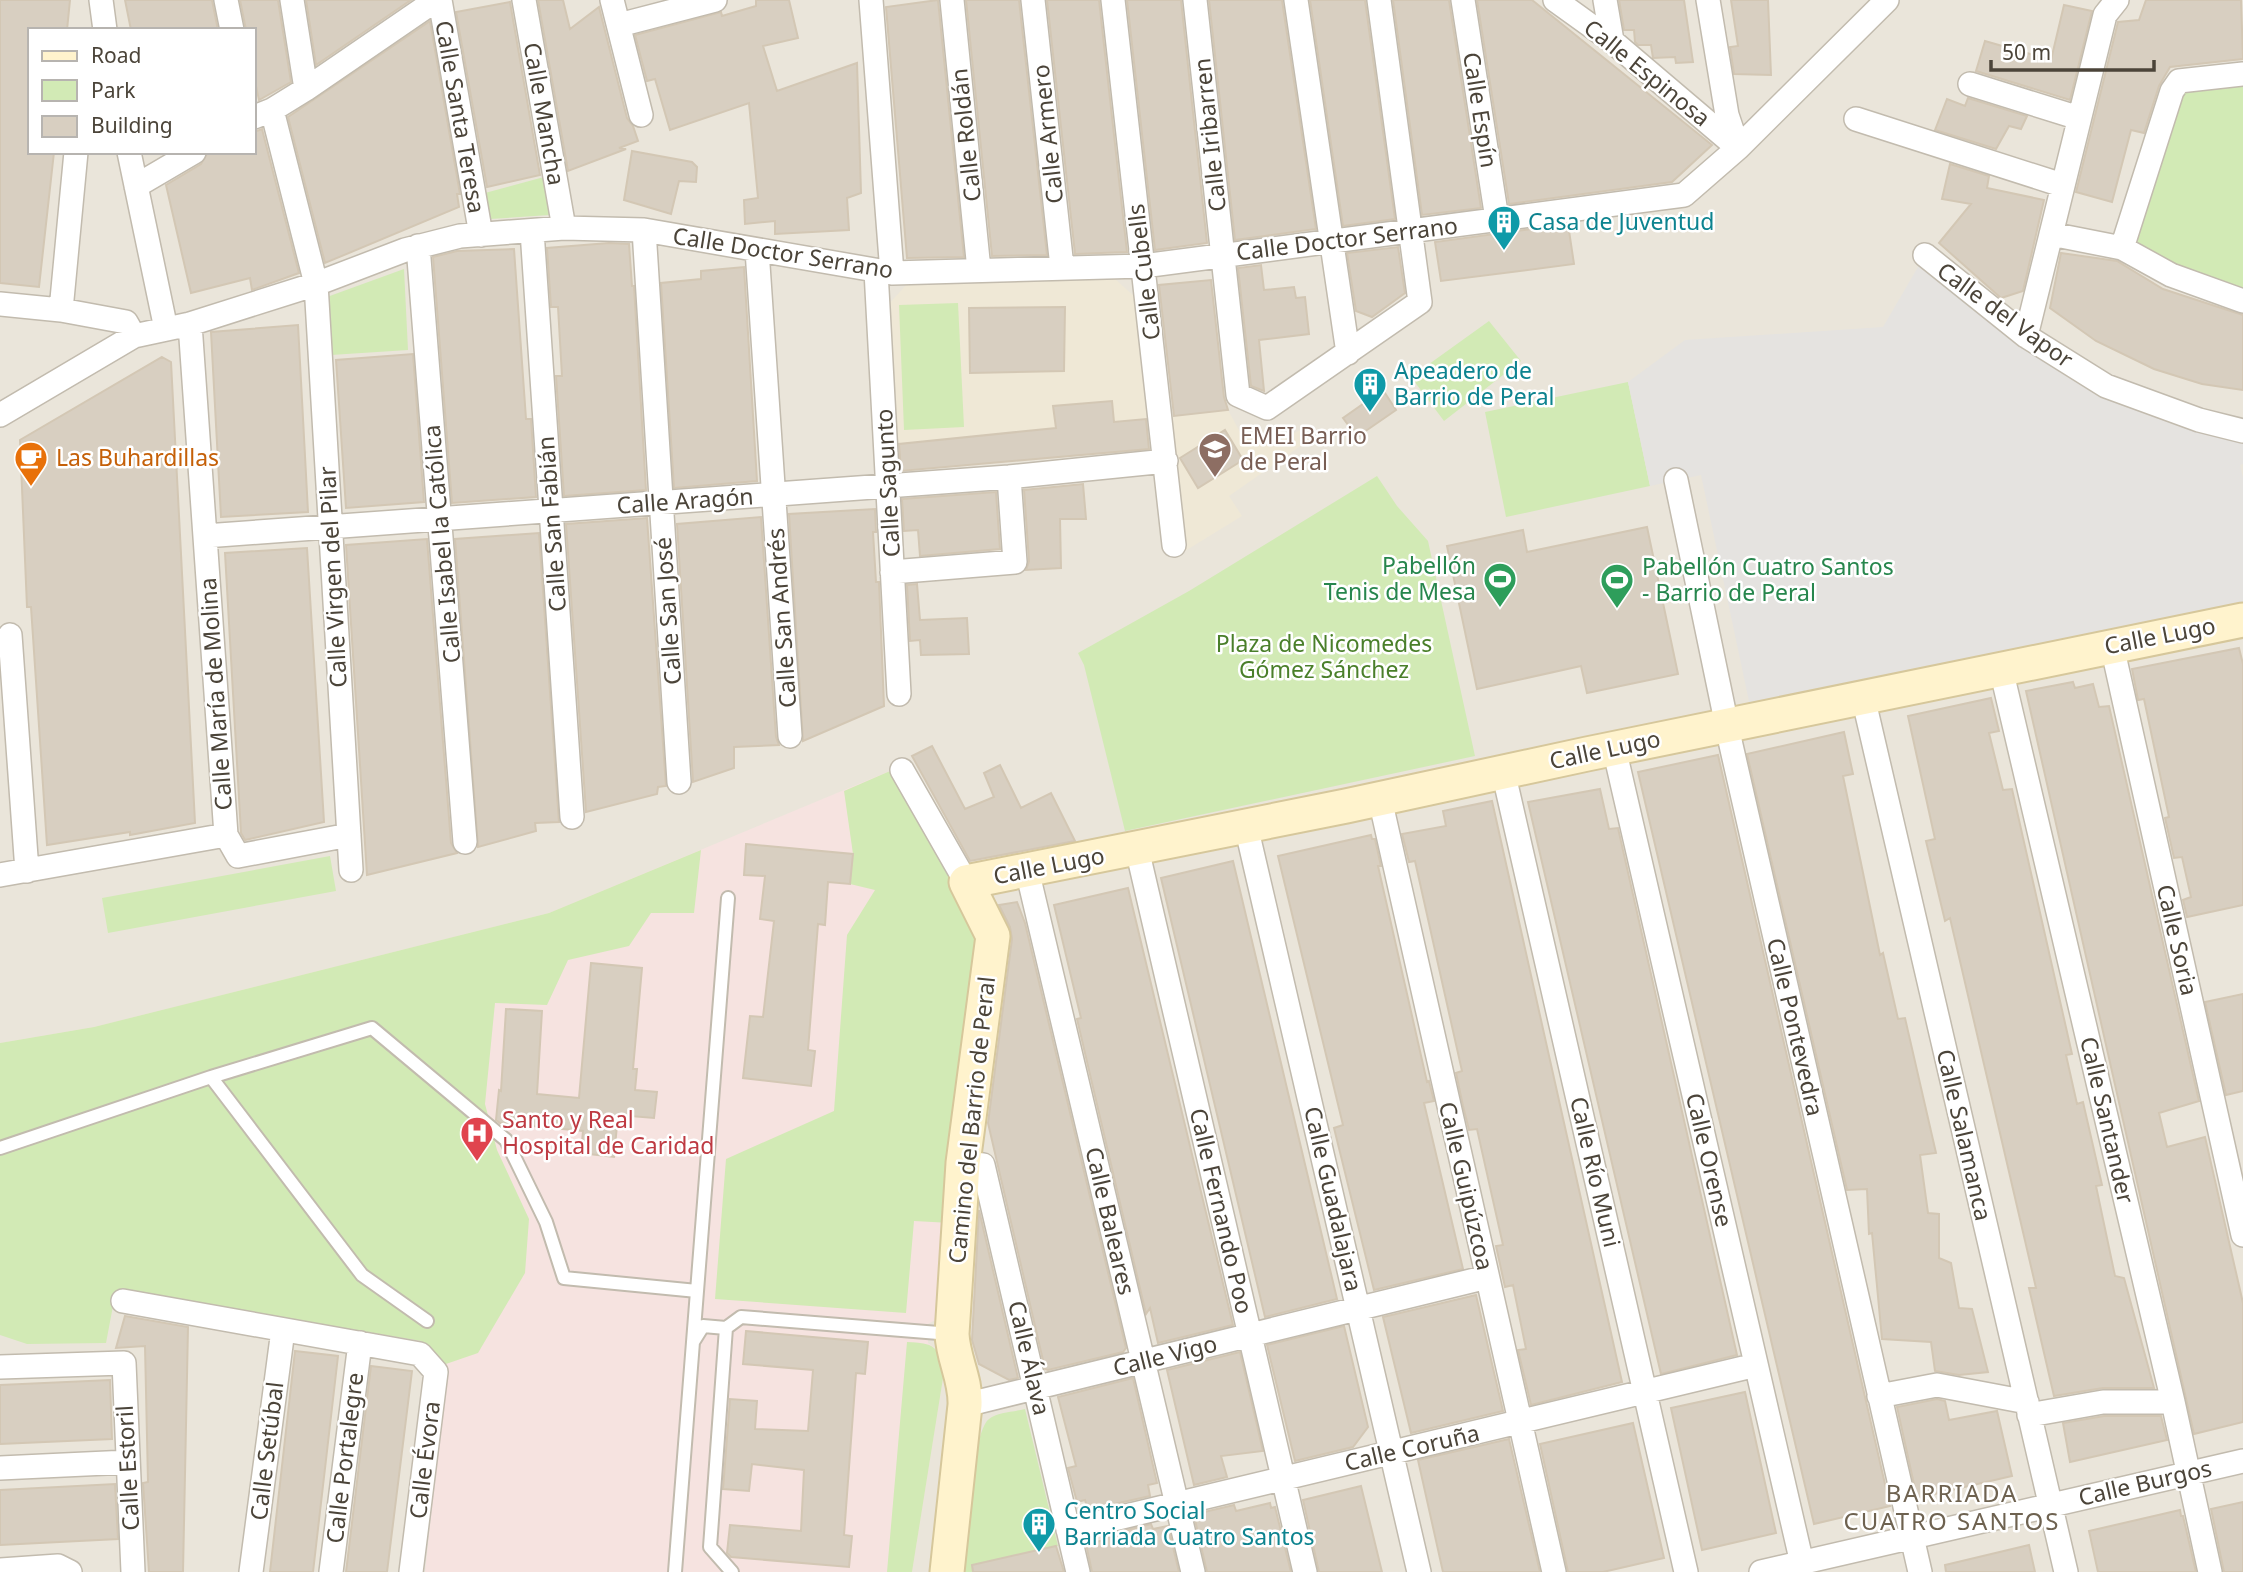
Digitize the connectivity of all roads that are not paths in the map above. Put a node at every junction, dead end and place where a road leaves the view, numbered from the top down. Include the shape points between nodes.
1 (92, 0) edge
2 (100, 0) edge
3 (226, 0) edge
4 (292, 0) edge
5 (438, 0) edge
6 (524, 0) edge
7 (612, 0) edge
8 (715, 0) edge
9 (871, 0) edge
10 (952, 0) edge
11 (1033, 0) edge
12 (1113, 0) edge
13 (1195, 0) edge
14 (1296, 0) edge
15 (1380, 0) edge
16 (1463, 0) edge
17 (1555, 0) edge
18 (1605, 0) edge
19 (1708, 0) edge
20 (1887, 0) edge
21 (2117, 0) edge
22 (618, 25) junction
23 (88, 28) edge
24 (105, 28) edge
25 (232, 28) edge
26 (1612, 41) junction
27 (2243, 75) edge
28 (1970, 83) dead end
29 (306, 89) junction
30 (263, 114) edge
31 (641, 115) dead end
32 (2079, 118) junction
33 (1856, 119) dead end
34 (1738, 148) junction
35 (76, 154) edge
36 (129, 154) edge
37 (191, 154) edge
38 (136, 186) junction
39 (2062, 186) junction
40 (1497, 219) junction
41 (564, 228) junction
42 (644, 230) junction
43 (1412, 230) junction
44 (532, 231) junction
45 (2051, 234) junction
46 (481, 235) junction
47 (1331, 243) junction
48 (418, 246) junction
49 (2122, 248) junction
50 (757, 250) junction
51 (1223, 255) junction
52 (1925, 255) dead end
53 (1143, 266) junction
54 (1062, 267) junction
55 (979, 270) junction
56 (884, 272) junction
57 (316, 284) junction
58 (2243, 301) edge
59 (0, 304) edge
60 (61, 310) junction
61 (190, 324) junction
62 (166, 329) junction
63 (134, 336) junction
64 (2026, 336) junction
65 (1348, 352) junction
66 (0, 415) edge
67 (2243, 431) edge
68 (1166, 461) junction
69 (1009, 477) junction
70 (1676, 481) dead end
71 (888, 486) junction
72 (774, 495) junction
73 (662, 503) junction
74 (551, 511) junction
75 (440, 519) junction
76 (330, 528) junction
77 (205, 536) junction
78 (1174, 545) dead end
79 (892, 572) junction
80 (2243, 620) edge
81 (10, 635) dead end
82 (2112, 646) junction
83 (2001, 669) junction
84 (899, 694) dead end
85 (1863, 697) junction
86 (1726, 725) junction
87 (790, 736) dead end
88 (1614, 748) junction
89 (902, 770) dead end
90 (1503, 771) junction
91 (679, 782) dead end
92 (1380, 799) junction
93 (572, 817) dead end
94 (1247, 826) junction
95 (226, 835) junction
96 (349, 835) junction
97 (465, 842) dead end
98 (1137, 849) junction
99 (351, 870) dead end
100 (1027, 870) junction
101 (27, 871) junction
102 (0, 875) edge
103 (966, 882) junction
104 (728, 898) dead end
105 (211, 1077) junction
106 (0, 1148) edge
107 (963, 1163) junction
108 (2243, 1235) edge
109 (1487, 1277) junction
110 (697, 1292) junction
111 (123, 1301) dead end
112 (1358, 1308) junction
113 (427, 1321) dead end
114 (726, 1328) junction
115 (283, 1330) junction
116 (952, 1334) junction
117 (1250, 1335) junction
118 (693, 1342) junction
119 (360, 1343) junction
120 (1143, 1362) junction
121 (1756, 1365) junction
122 (0, 1367) edge
123 (1035, 1388) junction
124 (1645, 1392) junction
125 (1879, 1396) junction
126 (2173, 1402) junction
127 (965, 1405) junction
128 (2028, 1409) junction
129 (1520, 1422) junction
130 (1391, 1452) junction
131 (2243, 1461) edge
132 (128, 1462) junction
133 (0, 1468) edge
134 (2189, 1474) junction
135 (1283, 1478) junction
136 (1177, 1504) junction
137 (2051, 1505) junction
138 (1069, 1530) junction
139 (1912, 1537) junction
140 (1803, 1567) edge
141 (0, 1570) edge
142 (70, 1572) edge
143 (133, 1572) edge
144 (251, 1572) edge
145 (331, 1572) edge
146 (411, 1572) edge
147 (675, 1572) edge
148 (732, 1572) edge
149 (947, 1572) edge
150 (1078, 1572) edge
151 (1193, 1572) edge
152 (1305, 1572) edge
153 (1419, 1572) edge
154 (1554, 1572) edge
155 (1686, 1572) edge
156 (1761, 1572) edge
157 (1920, 1572) edge
158 (2066, 1572) edge
159 (2210, 1572) edge

1 - 23 street
2 - 24 street
3 - 25 street
4 - 29 street
5 - 29 street
5 - 46 street, Calle Santa Teresa
6 - 41 street, Calle Mancha
7 - 22 street
8 - 22 street
9 - 56 street, Calle Sagunto
10 - 55 street, Calle Roldán
11 - 54 street, Calle Armero
12 - 53 street, Calle Cubells
13 - 51 street, Calle Iribarren
14 - 47 street
15 - 43 street
16 - 40 street, Calle Espín
17 - 26 street, Calle Espinosa
18 - 26 street
19 - 34 street via 1727,114
20 - 34 street
21 - 32 street via 2105,15
22 - 31 street
26 - 34 street, Calle Espinosa
27 - 49 street via 2179,81 2172,91
28 - 32 street
29 - 30 street
30 - 57 street, Calle Virgen del Pilar
32 - 39 street
33 - 39 street
34 - 40 street, Calle Doctor Serrano via 1684,195
35 - 60 street
36 - 38 street
37 - 38 street
38 - 62 street
39 - 45 street
40 - 43 street, Calle Doctor Serrano
41 - 42 street, Calle Doctor Serrano
41 - 44 street, Calle Doctor Serrano
42 - 50 street, Calle Doctor Serrano
42 - 73 street, Calle San José
43 - 47 street, Calle Doctor Serrano
43 - 65 street via 1420,302
44 - 46 street, Calle Doctor Serrano
44 - 74 street, Calle San Fabián
45 - 49 street
45 - 64 street
46 - 48 street, Calle Doctor Serrano
47 - 51 street, Calle Doctor Serrano
47 - 65 street
48 - 57 street, Calle Doctor Serrano
48 - 75 street, Calle Isabel la Católica
49 - 58 street via 2171,275
50 - 56 street, Calle Doctor Serrano
50 - 72 street, Calle San Andrés
51 - 53 street, Calle Doctor Serrano
51 - 65 street, Calle Iribarren via 1238,395 1267,408
52 - 64 street, Calle del Vapor
53 - 54 street, Calle Doctor Serrano
53 - 68 street, Calle Cubells
54 - 55 street, Calle Doctor Serrano
55 - 56 street, Calle Doctor Serrano
56 - 71 street, Calle Sagunto
57 - 61 street, Calle Doctor Serrano
57 - 76 street, Calle Virgen del Pilar
59 - 60 street
60 - 63 street via 126,322
61 - 62 street, Calle Doctor Serrano
61 - 77 street, Calle María de Molina
62 - 63 street, Calle Doctor Serrano
63 - 66 street, Calle Doctor Serrano
64 - 67 street, Calle del Vapor via 2106,386
68 - 69 street, Calle Aragón
68 - 78 street, Calle Cubells
69 - 71 street, Calle Aragón
69 - 79 street via 1015,562
70 - 86 street, Calle Pontevedra
71 - 72 street, Calle Aragón
71 - 79 street, Calle Sagunto
72 - 73 street, Calle Aragón
72 - 87 street, Calle San Andrés
73 - 74 street, Calle Aragón
73 - 91 street, Calle San José
74 - 75 street, Calle Aragón
74 - 93 street, Calle San Fabián
75 - 76 street, Calle Aragón
75 - 97 street, Calle Isabel la Católica
76 - 77 street, Calle Aragón
76 - 96 street, Calle Virgen del Pilar
77 - 95 street, Calle María de Molina
79 - 84 street, Calle Sagunto
80 - 82 street, Calle Lugo
81 - 101 street
82 - 83 street, Calle Lugo
82 - 108 street, Calle Soria
83 - 85 street, Calle Lugo
83 - 126 street, Calle Santander
85 - 86 street, Calle Lugo
85 - 128 street, Calle Salamanca
86 - 88 street, Calle Lugo
86 - 125 street, Calle Pontevedra
88 - 90 street, Calle Lugo
88 - 121 street, Calle Orense
89 - 103 street
90 - 92 street, Calle Lugo
90 - 124 street, Calle Río Muni
92 - 94 street, Calle Lugo
92 - 109 street, Calle Guipúzcoa
94 - 98 street, Calle Lugo
94 - 112 street, Calle Guadalajara
95 - 96 street via 238,856
95 - 101 street, Calle María de Molina
96 - 99 street, Calle Virgen del Pilar
98 - 100 street, Calle Lugo
98 - 117 street, Calle Fernando Poo
100 - 103 street, Calle Lugo
100 - 120 street, Calle Baleares
101 - 102 street, Calle María de Molina
103 - 107 street, Camino del Barrio de Peral via 993,936
104 - 110 lane
105 - 106 lane
105 - 110 lane via 372,1028 506,1140 546,1222 564,1278
105 - 113 lane via 362,1275
107 - 116 street, Camino del Barrio de Peral
107 - 123 street, Calle Álava via 983,1165
109 - 112 street, Calle Vigo
109 - 129 street, Calle Guipúzcoa
110 - 118 lane
111 - 115 street
112 - 117 street, Calle Vigo
112 - 130 street, Calle Guadalajara
114 - 116 lane via 741,1317
114 - 118 lane via 702,1326
114 - 148 lane via 710,1547
115 - 119 street
115 - 144 street, Calle Setúbal
116 - 127 street, Camino del Barrio de Peral
117 - 120 street, Calle Vigo
117 - 135 street, Calle Fernando Poo
118 - 147 lane
119 - 145 street, Calle Portalegre
119 - 146 street, Calle Évora via 420,1354 436,1372
120 - 123 street, Calle Vigo
120 - 136 street, Calle Baleares
121 - 124 street, Calle Coruña
121 - 140 street, Calle Orense
122 - 132 street, Calle Estoril via 124,1363
123 - 127 street, Calle Vigo
123 - 138 street, Calle Álava
124 - 129 street, Calle Coruña
124 - 155 street, Calle Río Muni
125 - 128 street via 1937,1385
125 - 139 street, Calle Pontevedra
126 - 128 street
126 - 134 street, Calle Santander
127 - 149 street, Camino del Barrio de Peral
128 - 137 street, Calle Salamanca
129 - 130 street, Calle Coruña
129 - 154 street, Calle Guipúzcoa
130 - 135 street, Calle Coruña
130 - 153 street, Calle Guadalajara
131 - 134 street, Calle Burgos
132 - 133 street
132 - 143 street, Calle Estoril
134 - 137 street, Calle Burgos
134 - 159 street, Calle Santander
135 - 136 street, Calle Coruña
135 - 152 street, Calle Fernando Poo
136 - 138 street, Calle Coruña
136 - 151 street, Calle Baleares
137 - 139 street, Calle Burgos
137 - 158 street, Calle Salamanca
138 - 150 street, Calle Álava
139 - 140 street, Calle Burgos
139 - 157 street, Calle Pontevedra
140 - 156 street, Calle Burgos
141 - 142 street via 58,1566

